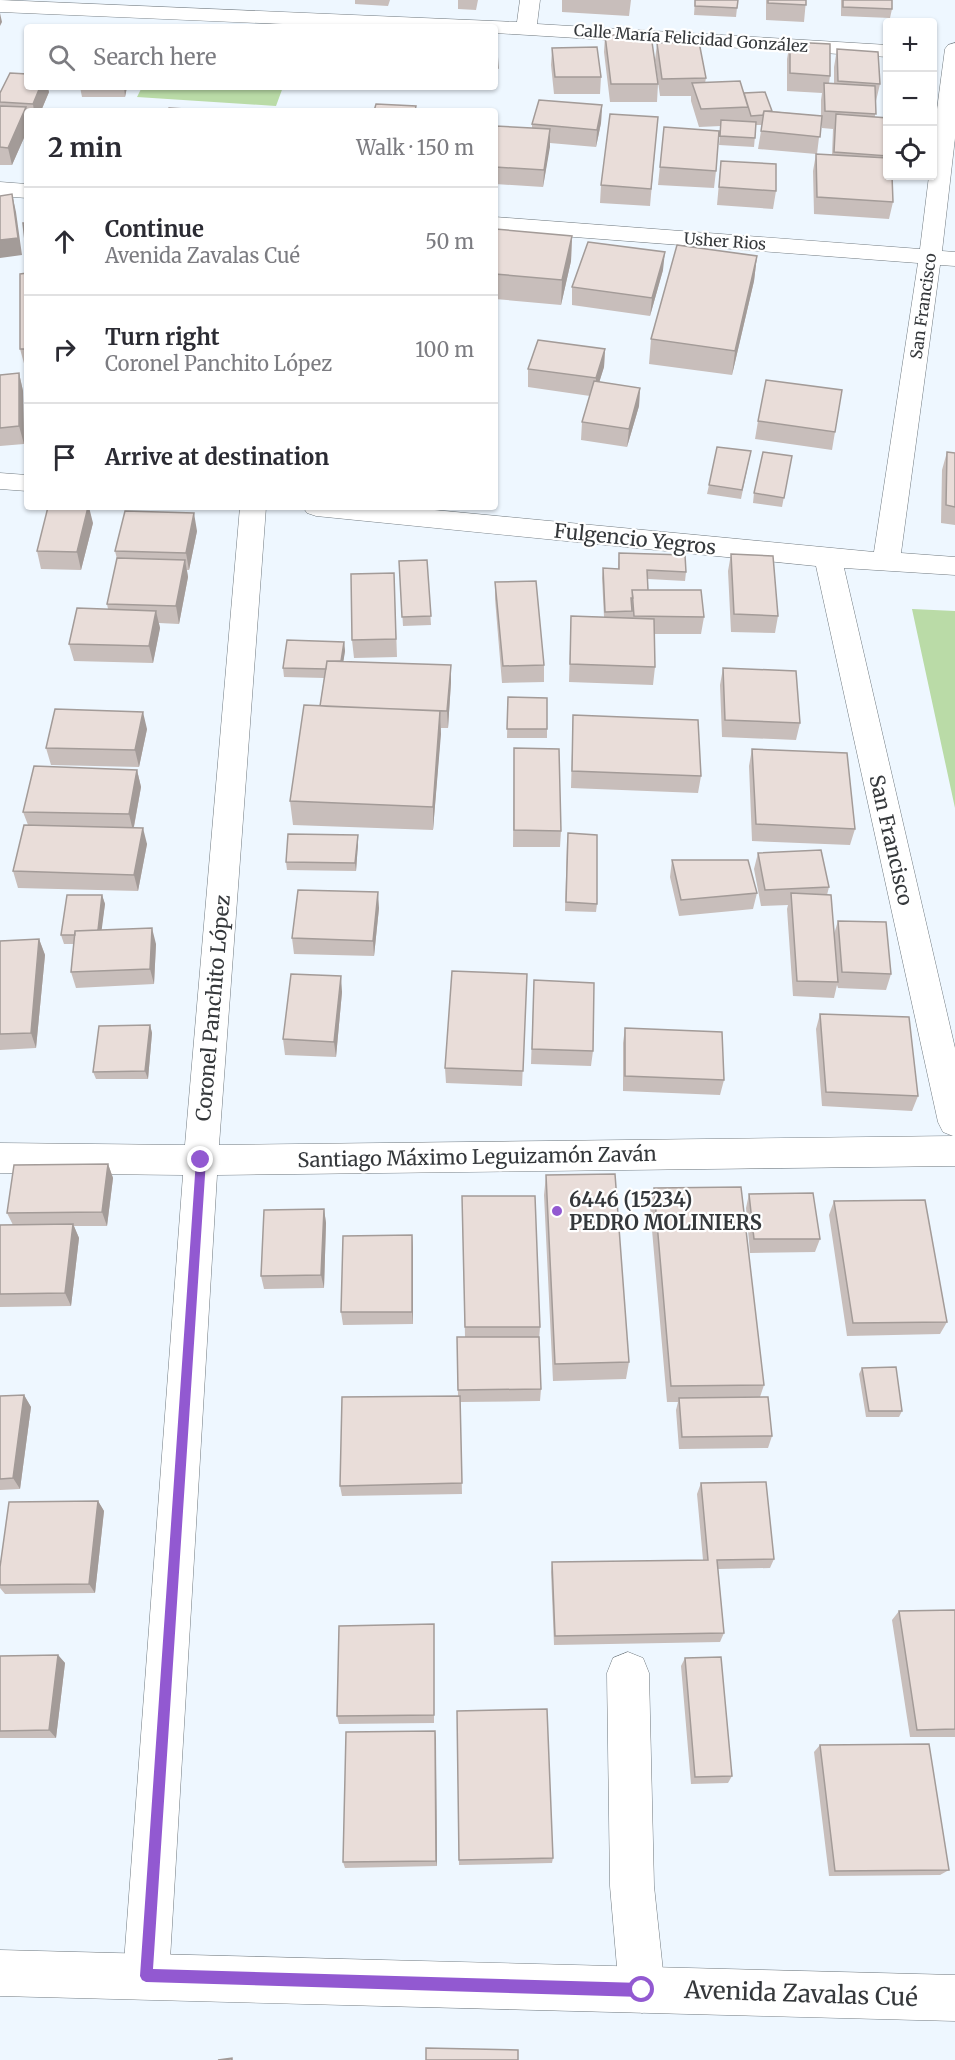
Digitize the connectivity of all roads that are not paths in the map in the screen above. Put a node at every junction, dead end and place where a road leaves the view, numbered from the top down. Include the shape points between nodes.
1 (530, 0) edge
2 (94, 5) edge
3 (0, 6) edge
4 (439, 24) edge
5 (498, 27) edge
6 (526, 28) junction
7 (955, 49) edge
8 (883, 51) edge
9 (937, 53) edge
10 (955, 55) edge
11 (0, 189) edge
12 (24, 191) edge
13 (498, 224) edge
14 (930, 257) junction
15 (955, 259) edge
16 (0, 481) edge
17 (24, 483) edge
18 (254, 510) edge
19 (346, 510) edge
20 (828, 558) junction
21 (886, 562) junction
22 (955, 566) edge
23 (955, 1122) edge
24 (955, 1151) edge
25 (0, 1158) edge
26 (201, 1160) junction
27 (628, 1673) dead end
28 (0, 1973) edge
29 (146, 1976) junction
30 (642, 1990) junction
31 (955, 1998) edge

1 - 6 street
2 - 3 street, Calle María Felicidad González
2 - 4 street, Calle María Felicidad González
5 - 6 street, Calle María Felicidad González
6 - 8 street, Calle María Felicidad González
7 - 10 street, San Francisco
9 - 10 street
10 - 14 street, San Francisco
11 - 12 street
13 - 14 street, Usher Rios
14 - 15 street, Usher Rios
14 - 21 street, San Francisco
16 - 17 street
18 - 26 street, Coronel Panchito López
19 - 20 street, Fulgencio Yegros
20 - 21 street, Fulgencio Yegros
20 - 23 street, San Francisco
21 - 22 street, Fulgencio Yegros
24 - 26 street, Santiago Máximo Leguizamón Zaván
25 - 26 street, Santiago Máximo Leguizamón Zaván
26 - 29 street, Coronel Panchito López
27 - 30 street via 632,1886
28 - 29 street, Avenida Zavalas Cué
29 - 30 street, Avenida Zavalas Cué
30 - 31 street, Avenida Zavalas Cué

